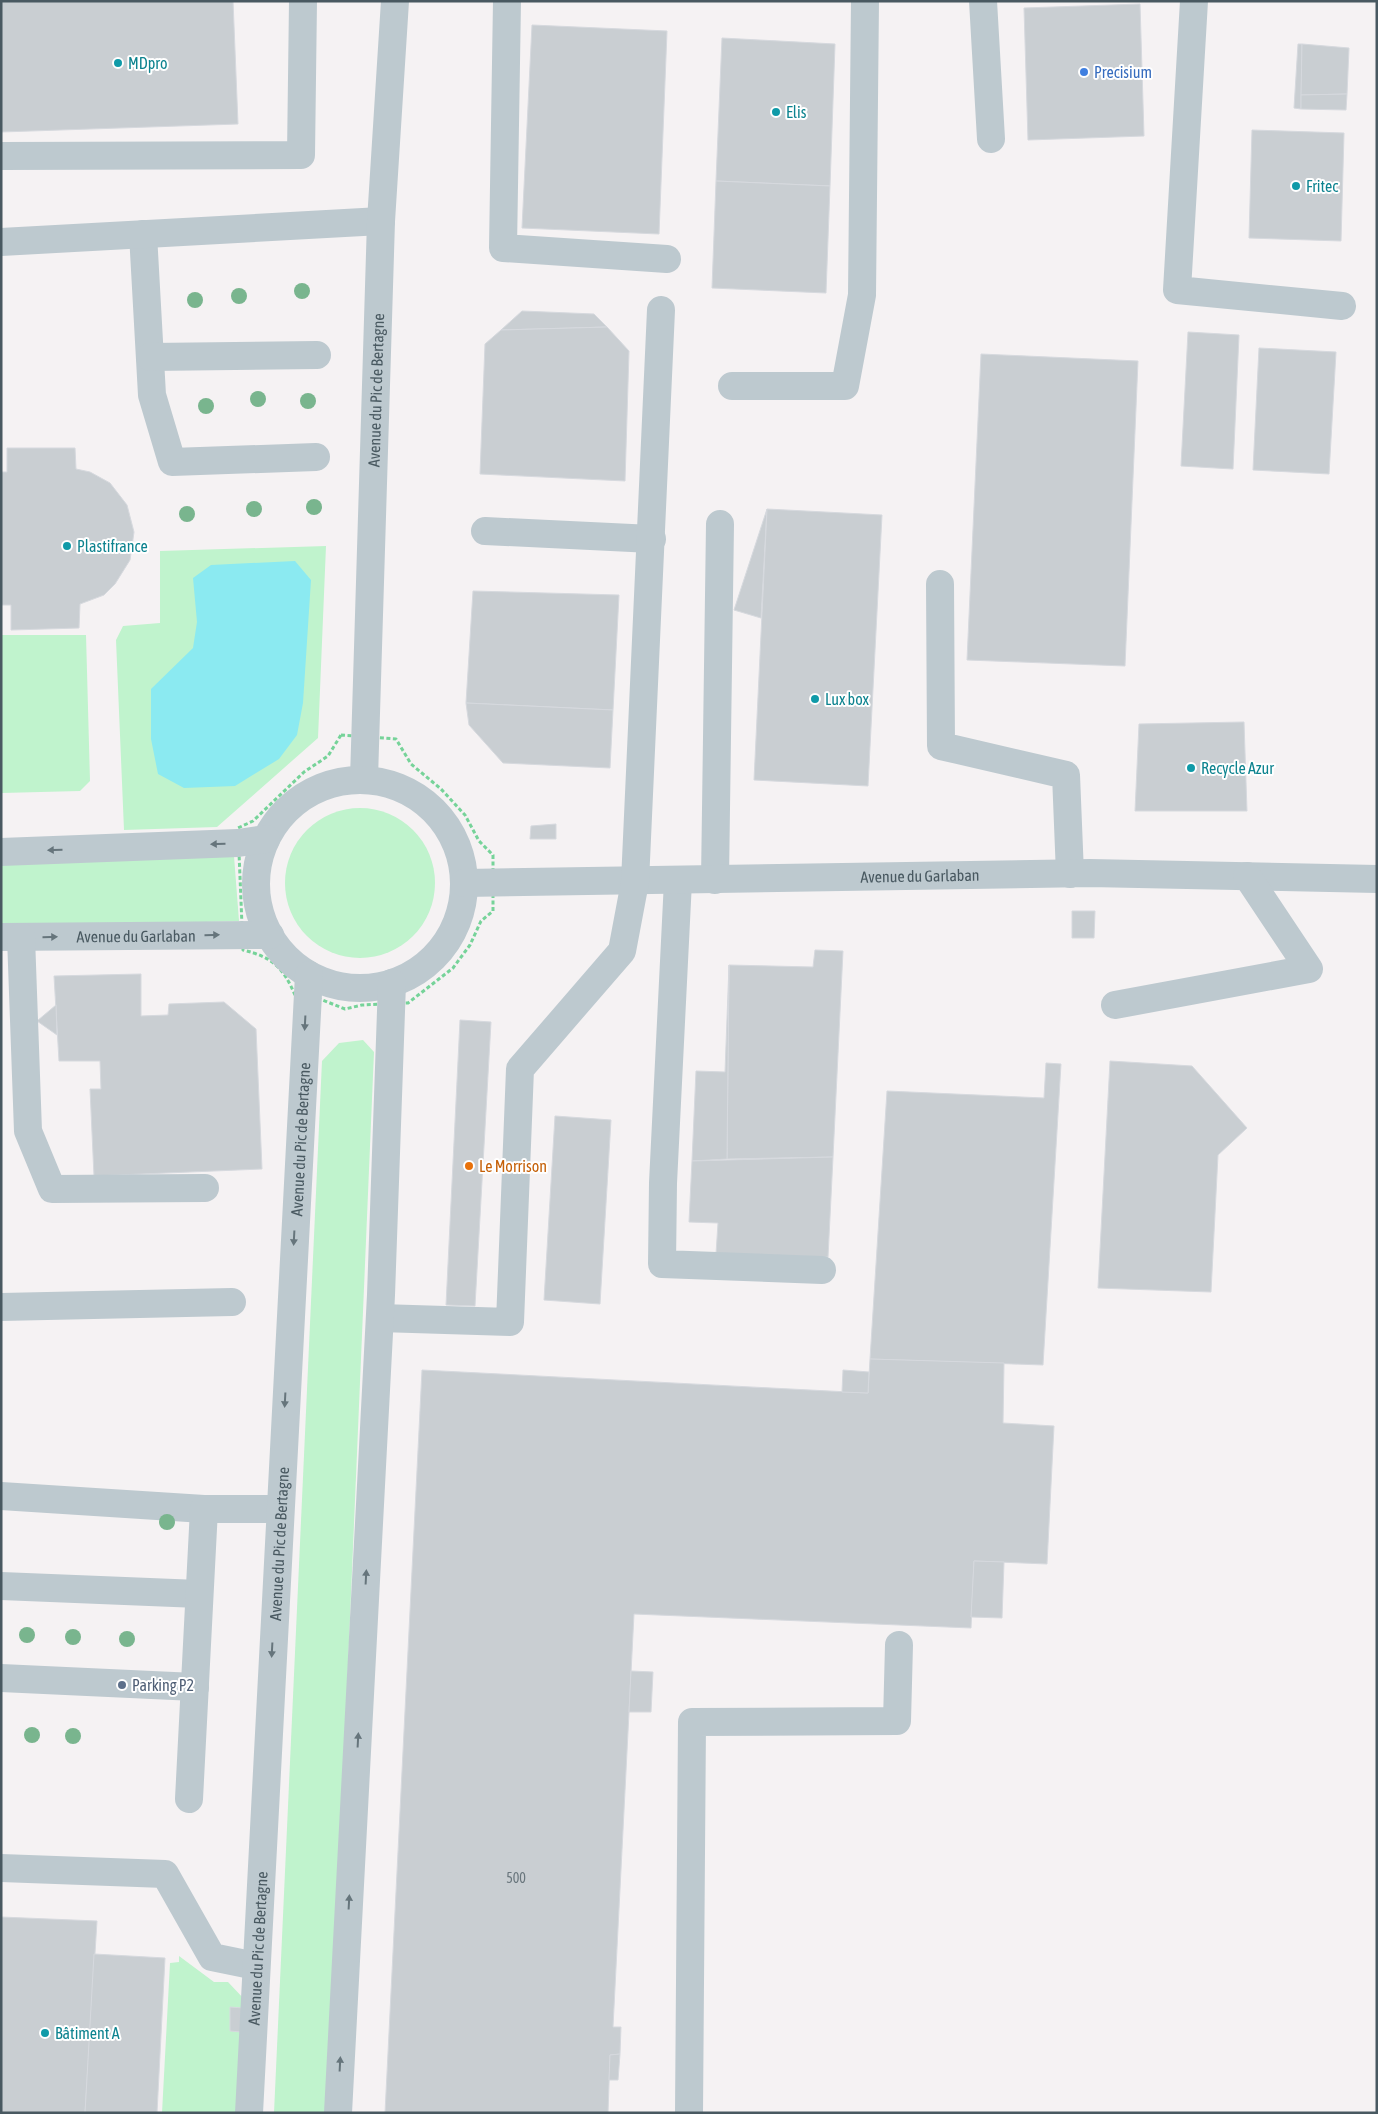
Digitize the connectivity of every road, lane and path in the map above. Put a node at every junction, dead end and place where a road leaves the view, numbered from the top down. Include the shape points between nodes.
1 (303, 1) edge
2 (395, 1) edge
3 (507, 1) edge
4 (865, 1) edge
5 (982, 1) edge
6 (1194, 1) edge
7 (991, 139) dead end
8 (1, 156) edge
9 (381, 221) junction
10 (143, 234) junction
11 (1, 242) edge
12 (667, 259) dead end
13 (1342, 306) dead end
14 (662, 310) dead end
15 (150, 356) junction
16 (317, 356) dead end
17 (732, 386) dead end
18 (316, 457) dead end
19 (720, 524) dead end
20 (485, 531) dead end
21 (652, 539) junction
22 (940, 584) dead end
23 (367, 738) junction
24 (364, 779) junction
25 (266, 839) junction
26 (238, 843) junction
27 (1, 852) edge
28 (1070, 874) junction
29 (1247, 876) junction
30 (1377, 879) edge
31 (678, 880) junction
32 (714, 880) junction
33 (492, 882) junction
34 (635, 882) junction
35 (464, 883) junction
36 (242, 935) junction
37 (270, 935) junction
38 (11, 937) edge
39 (308, 986) junction
40 (391, 993) junction
41 (1115, 1005) dead end
42 (205, 1188) dead end
43 (822, 1270) dead end
44 (232, 1302) dead end
45 (1, 1307) edge
46 (380, 1318) junction
47 (1, 1496) edge
48 (204, 1509) junction
49 (279, 1509) junction
50 (1, 1586) edge
51 (199, 1594) junction
52 (899, 1645) dead end
53 (1, 1678) edge
54 (195, 1687) junction
55 (189, 1798) dead end
56 (1, 1868) edge
57 (256, 1966) junction
58 (249, 2113) edge
59 (338, 2113) edge
60 (689, 2113) edge

1 - 8 street via 300,155
2 - 9 street, Avenue du Pic de Bertagne
3 - 12 street via 503,248
4 - 17 street via 862,295 845,386
5 - 7 street
6 - 13 street via 1177,290
9 - 10 street
9 - 23 street, Avenue du Pic de Bertagne
10 - 11 street
10 - 15 street
14 - 21 street
15 - 16 street
15 - 18 street via 152,395 172,462
19 - 32 street
20 - 21 street
21 - 34 street
22 - 28 street via 941,746 1066,775
23 - 24 street, Avenue du Pic de Bertagne
23 - 26 path via 341,735 328,756 304,772 253,822 238,828
23 - 33 path via 396,739 411,764 465,815 479,841 493,855
24 - 25 street via 334,782 306,794 283,814
24 - 35 street via 390,783 435,811 451,832 461,856
25 - 26 street
25 - 37 street via 258,863 256,888 260,912
26 -> 27 street
26 - 36 path
28 - 29 street, Avenue du Garlaban
28 - 32 street, Avenue du Garlaban
29 - 30 street, Avenue du Garlaban
29 - 41 street via 1309,970
31 - 32 street, Avenue du Garlaban
31 - 34 street, Avenue du Garlaban
31 - 43 street via 662,1264
33 - 34 street, Avenue du Garlaban
33 - 35 street, Avenue du Garlaban
33 - 40 path via 494,911 481,921 470,945 453,968 408,1003
34 - 46 street via 622,951 520,1069 510,1322
35 - 40 street via 461,909 451,934 436,955
36 - 37 street, Avenue du Garlaban
38 -> 36 street, Avenue du Garlaban
36 - 39 path via 243,950 264,955 280,968 295,995
37 - 39 street
38 - 42 street via 28,1131 52,1189
39 - 40 street via 336,985
39 - 40 path via 320,999 345,1010
39 -> 49 street, Avenue du Pic de Bertagne
40 - 46 street
44 - 45 street
59 -> 46 street
47 - 48 street
48 - 49 street
48 - 51 street
49 -> 57 street, Avenue du Pic de Bertagne
50 - 51 street
51 - 54 street
52 - 60 street via 897,1721 692,1722
53 - 54 street
54 - 55 street
56 - 57 street via 165,1874 212,1957
57 - 58 street, Avenue du Pic de Bertagne

